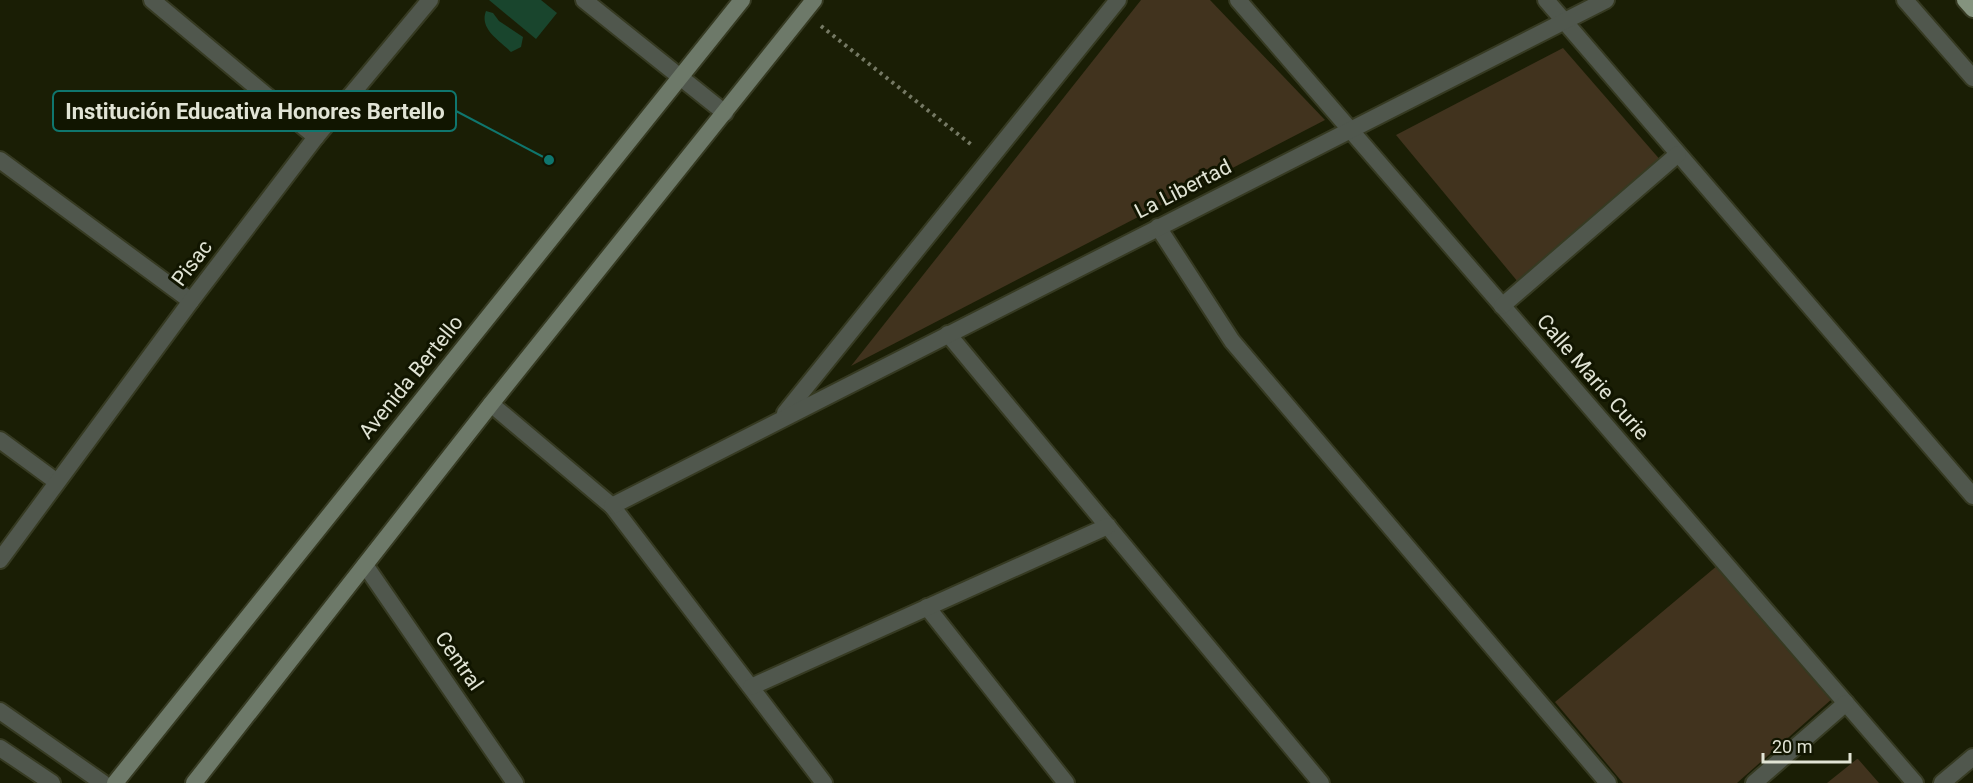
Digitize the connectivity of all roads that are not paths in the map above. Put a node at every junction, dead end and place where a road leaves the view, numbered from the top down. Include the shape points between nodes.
1 (430, 0) edge
2 (585, 0) edge
3 (742, 0) edge
4 (1118, 0) edge
5 (1238, 0) edge
6 (1546, 0) edge
7 (1606, 0) edge
8 (1905, 0) edge
9 (1965, 0) edge
10 (162, 3) edge
11 (809, 6) edge
12 (1973, 9) edge
13 (1564, 21) junction
14 (681, 76) junction
15 (1973, 78) edge
16 (725, 113) junction
17 (1351, 130) junction
18 (316, 137) junction
19 (1678, 154) junction
20 (0, 160) edge
21 (1158, 227) junction
22 (191, 301) junction
23 (1502, 306) junction
24 (948, 334) junction
25 (491, 404) junction
26 (781, 418) junction
27 (0, 440) edge
28 (57, 482) junction
29 (1973, 496) edge
30 (612, 506) junction
31 (1108, 526) junction
32 (0, 560) edge
33 (365, 565) junction
34 (927, 607) junction
35 (751, 687) junction
36 (1846, 703) junction
37 (0, 711) edge
38 (0, 748) edge
39 (1973, 757) edge
40 (52, 783) edge
41 (103, 783) edge
42 (115, 783) edge
43 (194, 783) edge
44 (515, 783) edge
45 (824, 783) edge
46 (1066, 783) edge
47 (1321, 783) edge
48 (1608, 783) edge
49 (1754, 783) edge
50 (1915, 783) edge
51 (1942, 783) edge

1 - 18 street, Pisac
2 - 14 street
3 - 14 main road, Avenida Bertello
4 - 26 street
5 - 17 street, Calle Marie Curie
6 - 13 street
7 - 13 street, La Libertad
8 - 15 street
9 - 12 main road
10 - 18 street
11 - 16 main road
13 - 17 street, La Libertad
13 - 19 street
14 - 16 street
14 - 42 main road, Avenida Bertello
16 - 25 main road
17 - 21 street, La Libertad
17 - 23 street, Calle Marie Curie
18 - 22 street, Pisac
19 - 23 street
19 - 29 street
20 - 22 street
21 - 24 street, La Libertad
21 - 48 street via 1232,341
22 - 28 street, Pisac
23 - 36 street, Calle Marie Curie
24 - 26 street, La Libertad
24 - 31 street
25 - 30 street
25 - 33 main road
26 - 30 street, La Libertad
27 - 28 street
28 - 32 street, Pisac
30 - 35 street
31 - 34 street
31 - 47 street
33 - 43 main road
33 - 44 street, Central
34 - 35 street
34 - 46 street
35 - 45 street
36 - 49 street
36 - 50 street, Calle Marie Curie
37 - 41 street
38 - 40 street
39 - 51 street

